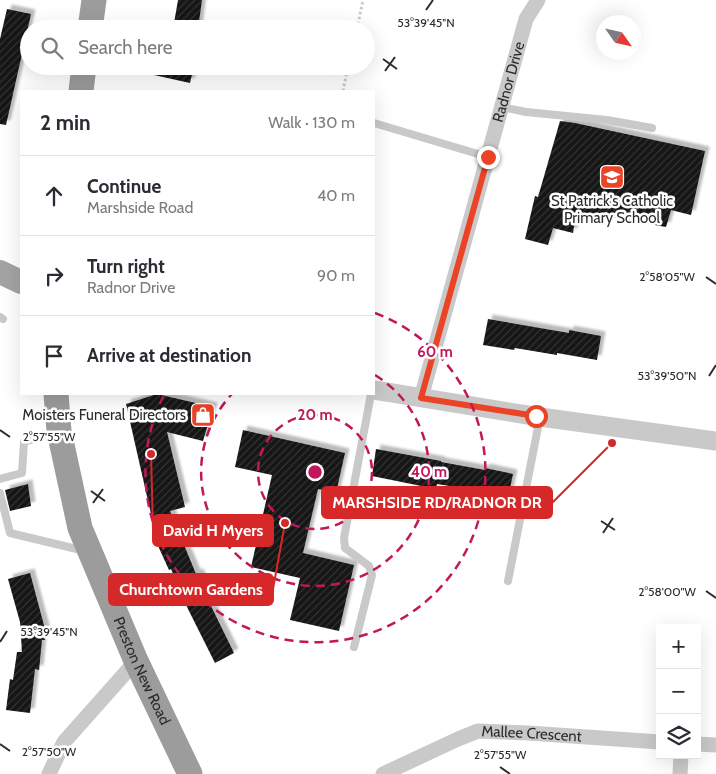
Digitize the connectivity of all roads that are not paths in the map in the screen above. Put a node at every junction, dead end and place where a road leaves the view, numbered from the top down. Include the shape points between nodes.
1 (94, 0) edge
2 (538, 0) edge
3 (91, 20) edge
4 (83, 75) edge
5 (81, 90) edge
6 (502, 107) junction
7 (375, 123) edge
8 (652, 128) dead end
9 (488, 157) junction
10 (0, 272) edge
11 (20, 282) edge
12 (375, 390) edge
13 (56, 395) edge
14 (371, 395) edge
15 (421, 398) junction
16 (540, 417) junction
17 (59, 431) junction
18 (716, 441) edge
19 (0, 479) edge
20 (0, 493) edge
21 (89, 552) junction
22 (508, 581) dead end
23 (354, 648) dead end
24 (136, 661) junction
25 (656, 742) edge
26 (701, 744) edge
27 (716, 745) edge
28 (681, 759) edge
29 (49, 774) edge
30 (190, 774) edge
31 (382, 774) edge
32 (680, 774) edge

1 - 3 highway
2 - 6 street, Radnor Drive via 526,19
4 - 5 highway
6 - 8 lane
6 - 9 street, Radnor Drive
7 - 9 lane
9 - 15 street, Radnor Drive
10 - 11 main road
12 - 15 street
13 - 17 highway, Preston New Road
14 - 23 lane via 344,538 345,548 369,566 372,575
15 - 16 street
16 - 18 street
16 - 22 lane
17 - 19 lane via 24,442 22,472
17 - 21 highway, Preston New Road via 80,528
20 - 21 lane via 10,533
21 - 24 highway, Preston New Road
24 - 29 street via 64,742
24 - 30 highway, Preston New Road
25 - 31 street, Mallee Crescent via 478,731
26 - 27 street
28 - 32 street

